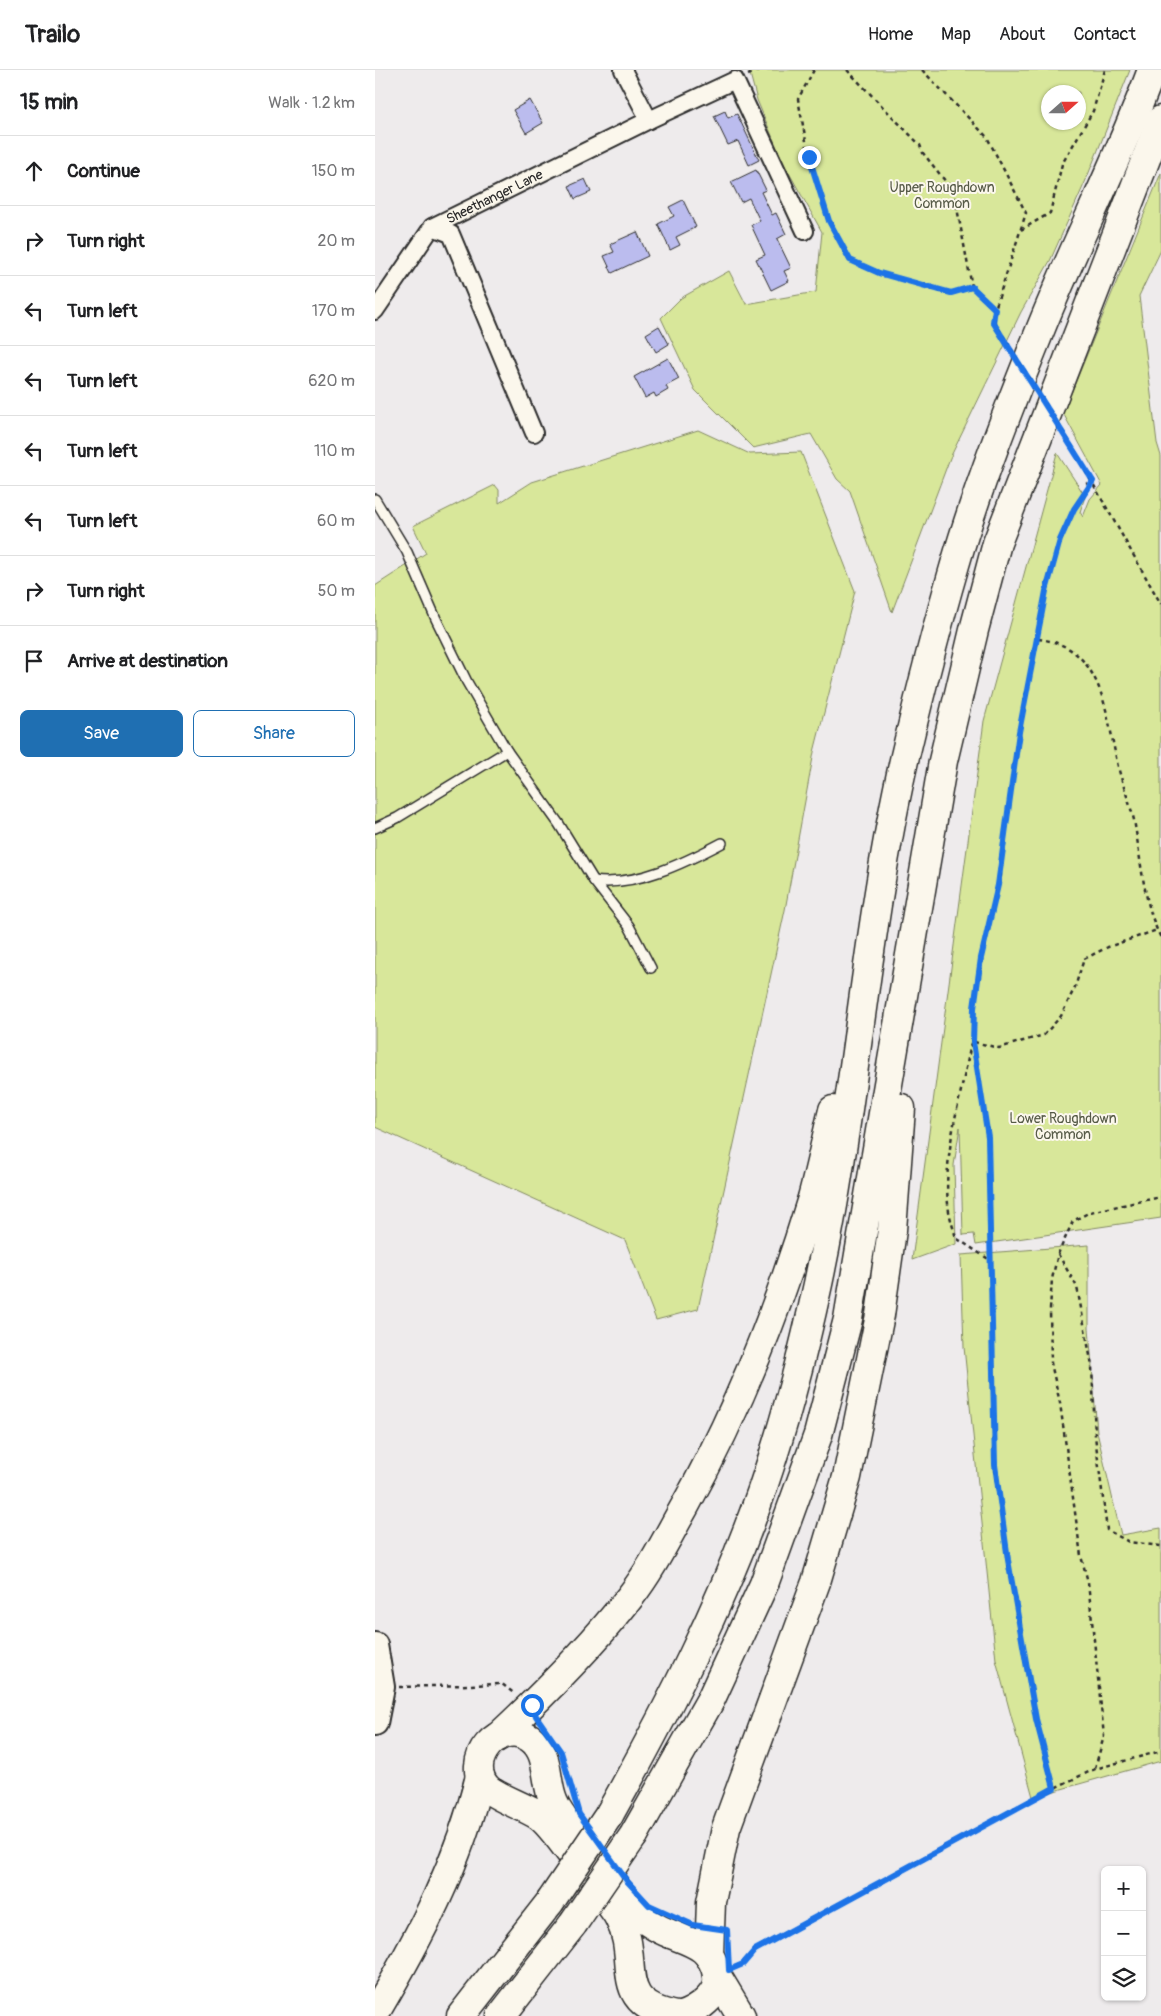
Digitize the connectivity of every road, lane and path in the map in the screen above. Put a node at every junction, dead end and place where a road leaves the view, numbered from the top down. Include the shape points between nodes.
1 (623, 70) edge
2 (814, 70) edge
3 (847, 70) edge
4 (922, 70) edge
5 (1105, 70) edge
6 (1152, 70) edge
7 (649, 120) junction
8 (1161, 120) edge
9 (432, 227) junction
10 (1020, 230) junction
11 (805, 231) dead end
12 (972, 287) junction
13 (995, 309) junction
14 (375, 311) edge
15 (534, 434) dead end
16 (1093, 481) junction
17 (1086, 484) dead end
18 (375, 499) edge
19 (1161, 604) edge
20 (1038, 639) junction
21 (507, 752) junction
22 (375, 828) edge
23 (722, 843) dead end
24 (594, 881) junction
25 (1157, 930) junction
26 (1161, 938) edge
27 (651, 968) dead end
28 (864, 1005) junction
29 (901, 1006) junction
30 (972, 1043) junction
31 (1161, 1198) edge
32 (1058, 1254) junction
33 (990, 1260) junction
34 (1161, 1546) edge
35 (375, 1645) edge
36 (502, 1684) dead end
37 (382, 1687) junction
38 (375, 1723) edge
39 (498, 1737) junction
40 (1161, 1751) edge
41 (1095, 1768) junction
42 (480, 1776) junction
43 (1054, 1788) junction
44 (718, 1967) junction
45 (375, 2013) edge
46 (668, 2015) edge
47 (461, 2016) edge
48 (501, 2016) edge
49 (741, 2016) edge

1 - 7 street
2 - 12 path via 798,99 809,157 829,221 850,260 879,273 951,293
3 - 12 path via 920,145 954,192
4 - 10 path via 987,137 1026,213
5 - 10 path via 1093,111 1062,164 1050,213
6 - 28 highway via 1039,331 955,564 904,761
7 - 9 street, Sheethanger Lane
7 - 11 street, Sheethanger Lane via 735,80
8 - 29 highway via 997,543 943,761
9 - 14 street, Sheethanger Lane
9 - 15 street via 451,234
10 - 13 path
12 - 13 path
13 - 16 path, bridge via 993,322
16 - 17 path
16 - 19 path
16 - 20 path via 1074,509 1060,540 1046,591
18 - 21 lane via 407,552 463,674
20 - 25 path via 1053,641 1080,656 1098,683 1111,722 1117,762
20 - 30 path via 1019,732 998,885 980,966
21 - 22 lane
21 - 24 lane via 559,824
23 - 24 lane via 701,855 626,882
24 - 27 lane via 629,926
25 - 26 path
25 - 30 path via 1108,947 1084,960 1061,1016 1044,1035 999,1048
28 - 39 highway via 845,1057 812,1197 778,1302 702,1475 632,1595 589,1646
28 - 47 highway, bridge via 842,1158 817,1287 762,1490 692,1659 609,1815 550,1902
29 - 44 highway via 906,1054 892,1230 880,1315 847,1477 816,1582 726,1828 711,1902
29 - 48 highway, bridge via 848,1319 818,1435 764,1584 711,1699 634,1835 573,1924
30 - 33 path via 988,1137
30 - 33 path via 958,1099 950,1153 948,1203 955,1238
31 - 32 path via 1090,1212 1073,1221
32 - 34 path via 1077,1287 1092,1366 1095,1436 1107,1530 1129,1542
32 - 41 path via 1051,1279 1049,1309 1051,1363 1061,1403 1081,1556 1088,1582 1104,1736
33 - 43 path via 995,1465 1036,1719
35 - 37 street
36 - 37 path
37 - 38 street
39 - 42 highway via 490,1741 482,1752
39 - 44 highway via 514,1733 529,1737 541,1750 554,1804 625,1902 665,1932 697,1944
40 - 41 path
41 - 43 path
42 - 45 highway via 471,1816 456,1858 419,1937
42 - 46 highway via 487,1788 541,1818 619,1918 627,1940 631,1982 638,1999 648,2008
43 - 44 path via 755,1950 743,1964
44 - 46 highway via 713,1991 702,2005
44 - 49 highway

